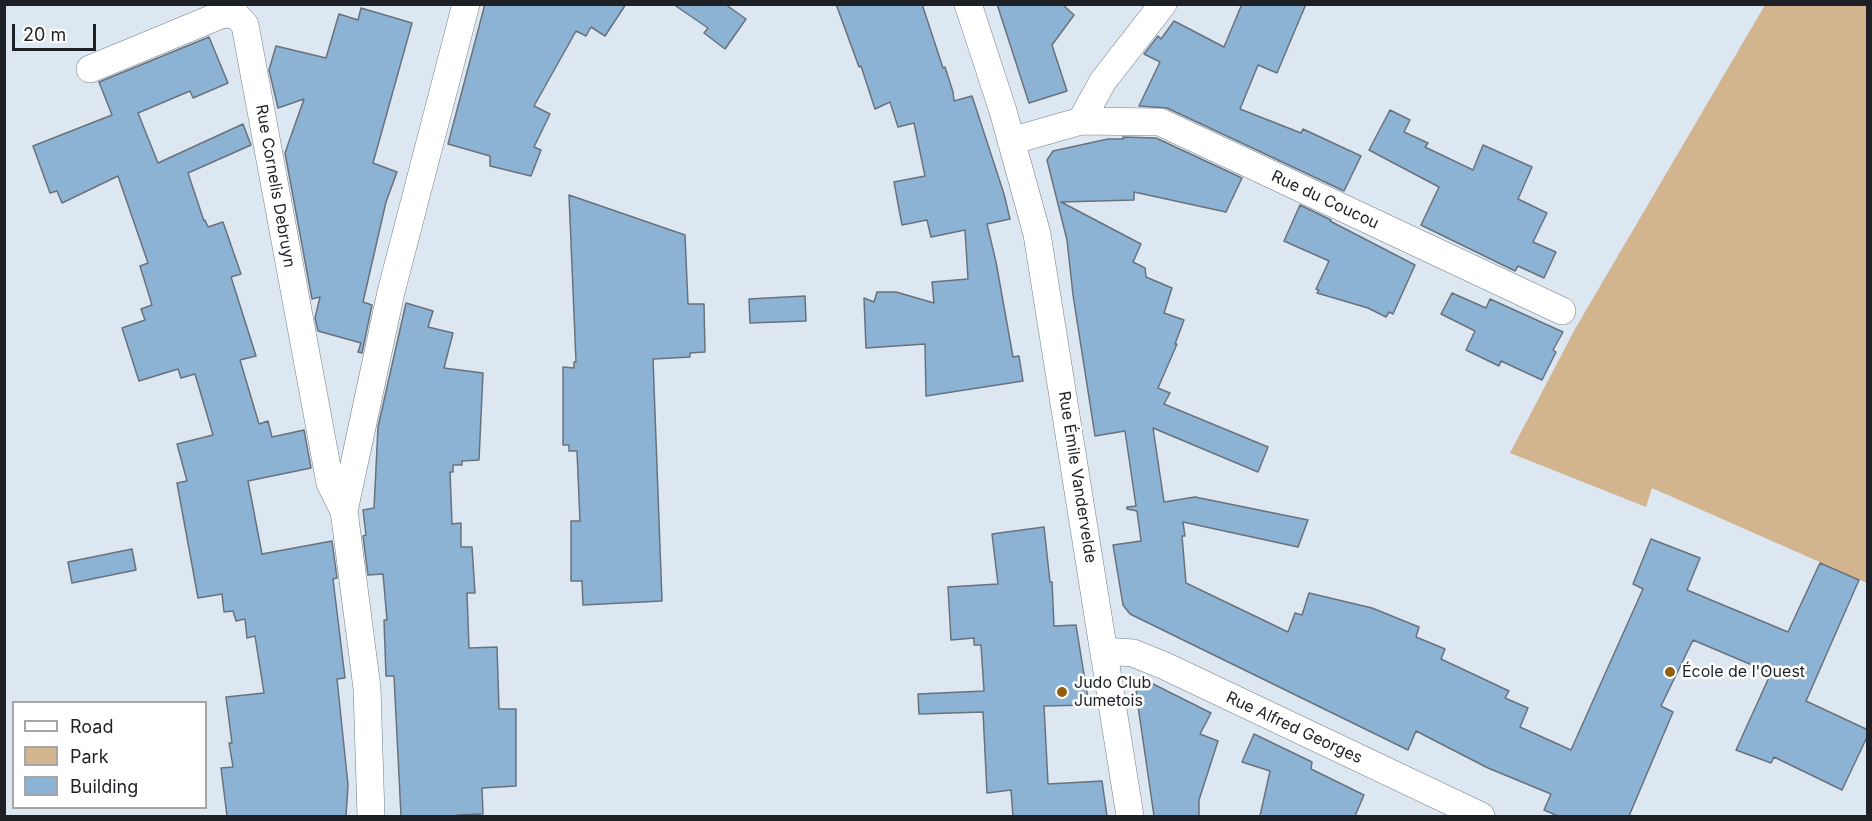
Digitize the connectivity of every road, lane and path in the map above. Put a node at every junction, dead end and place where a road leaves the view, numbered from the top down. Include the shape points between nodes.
1 (466, 4) edge
2 (968, 4) edge
3 (1163, 4) edge
4 (90, 69) dead end
5 (1081, 121) junction
6 (1011, 141) junction
7 (1562, 311) dead end
8 (344, 511) junction
9 (1104, 651) junction
10 (1436, 807) edge
11 (371, 816) edge
12 (1130, 816) edge
13 (1480, 816) edge

1 - 8 street, Rue Cornelis Debruyn via 391,292
2 - 6 street, Rue Émile Vandervelde
3 - 5 street via 1103,81
4 - 8 street, Rue Cornelis Debruyn via 223,14 236,15 245,25 330,483
5 - 6 street, Rue du Coucou
5 - 7 street, Rue du Coucou via 1160,122
6 - 9 street, Rue Émile Vandervelde via 1042,257
8 - 11 street, Rue Cornelis Debruyn via 367,688
9 - 10 street, Rue Alfred Georges via 1133,653 1165,666
9 - 12 street, Rue Émile Vandervelde
10 - 13 street, Rue Alfred Georges

